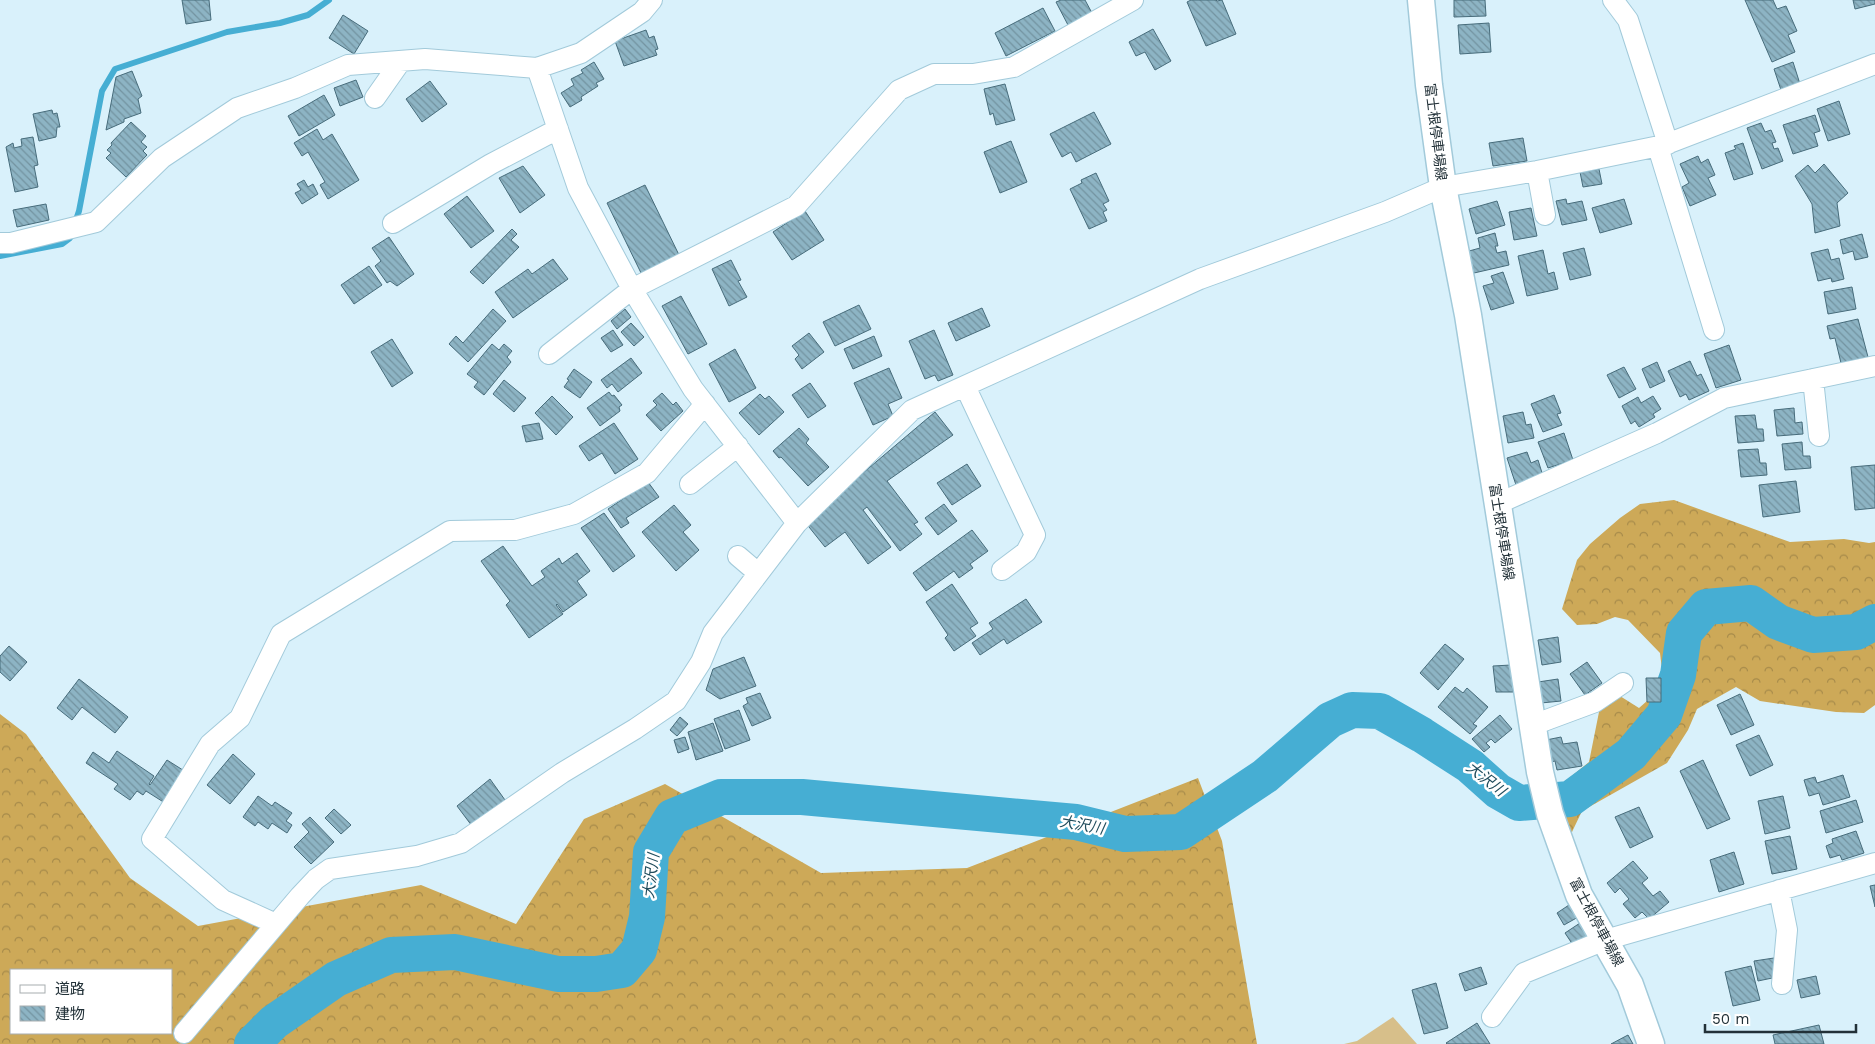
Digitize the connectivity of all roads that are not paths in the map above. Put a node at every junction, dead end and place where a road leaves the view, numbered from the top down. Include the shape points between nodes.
1 (652, 0) edge
2 (1132, 0) edge
3 (1421, 0) edge
4 (1613, 0) edge
5 (401, 61) junction
6 (1875, 64) edge
7 (537, 68) junction
8 (375, 98) dead end
9 (558, 129) junction
10 (1663, 145) junction
11 (1537, 171) junction
12 (1442, 187) junction
13 (1545, 214) dead end
14 (393, 223) dead end
15 (0, 243) edge
16 (632, 289) junction
17 (1714, 330) dead end
18 (549, 354) dead end
19 (1875, 366) edge
20 (1813, 379) junction
21 (965, 386) junction
22 (705, 404) junction
23 (1820, 436) dead end
24 (738, 446) junction
25 (690, 484) dead end
26 (1497, 504) junction
27 (797, 524) junction
28 (738, 556) dead end
29 (1002, 570) dead end
30 (758, 573) junction
31 (1623, 682) dead end
32 (1533, 725) junction
33 (1875, 863) edge
34 (1780, 890) junction
35 (276, 924) junction
36 (1605, 940) junction
37 (1782, 984) dead end
38 (1492, 1017) dead end
39 (184, 1033) dead end
40 (1650, 1044) edge

1 - 7 street via 642,12 581,53
2 - 16 street via 1014,67 973,74 934,74 899,90 796,206
3 - 12 main road, 富士根停車場線
4 - 10 street via 1628,20
5 - 7 street via 424,59
5 - 8 street
5 - 15 street via 348,65 237,108 162,158 96,222
6 - 10 street
7 - 9 street
9 - 14 street via 491,164
9 - 16 street via 578,188
10 - 11 street
10 - 17 street
11 - 12 street
11 - 13 street
12 - 21 street via 1200,280
12 - 26 main road, 富士根停車場線 via 1468,315
16 - 18 street
16 - 22 street
19 - 20 street
20 - 23 street
20 - 26 street via 1724,398 1657,433
21 - 27 street via 912,410
21 - 29 street via 1035,535 1026,552
22 - 24 street
22 - 35 street via 647,473 574,514 516,530 450,531 281,634 240,718 210,744 152,839 224,900
24 - 25 street
24 - 27 street
26 - 32 main road, 富士根停車場線
27 - 30 street
28 - 30 street
30 - 35 street via 713,633 701,662 676,701 562,773 461,844 417,856 330,869 316,878
31 - 32 street via 1595,702
32 - 36 main road, 富士根停車場線 via 1550,814 1579,895
33 - 34 street
34 - 36 street
34 - 37 street via 1787,930
35 - 39 street
36 - 38 street via 1524,973
36 - 40 main road, 富士根停車場線 via 1630,985

